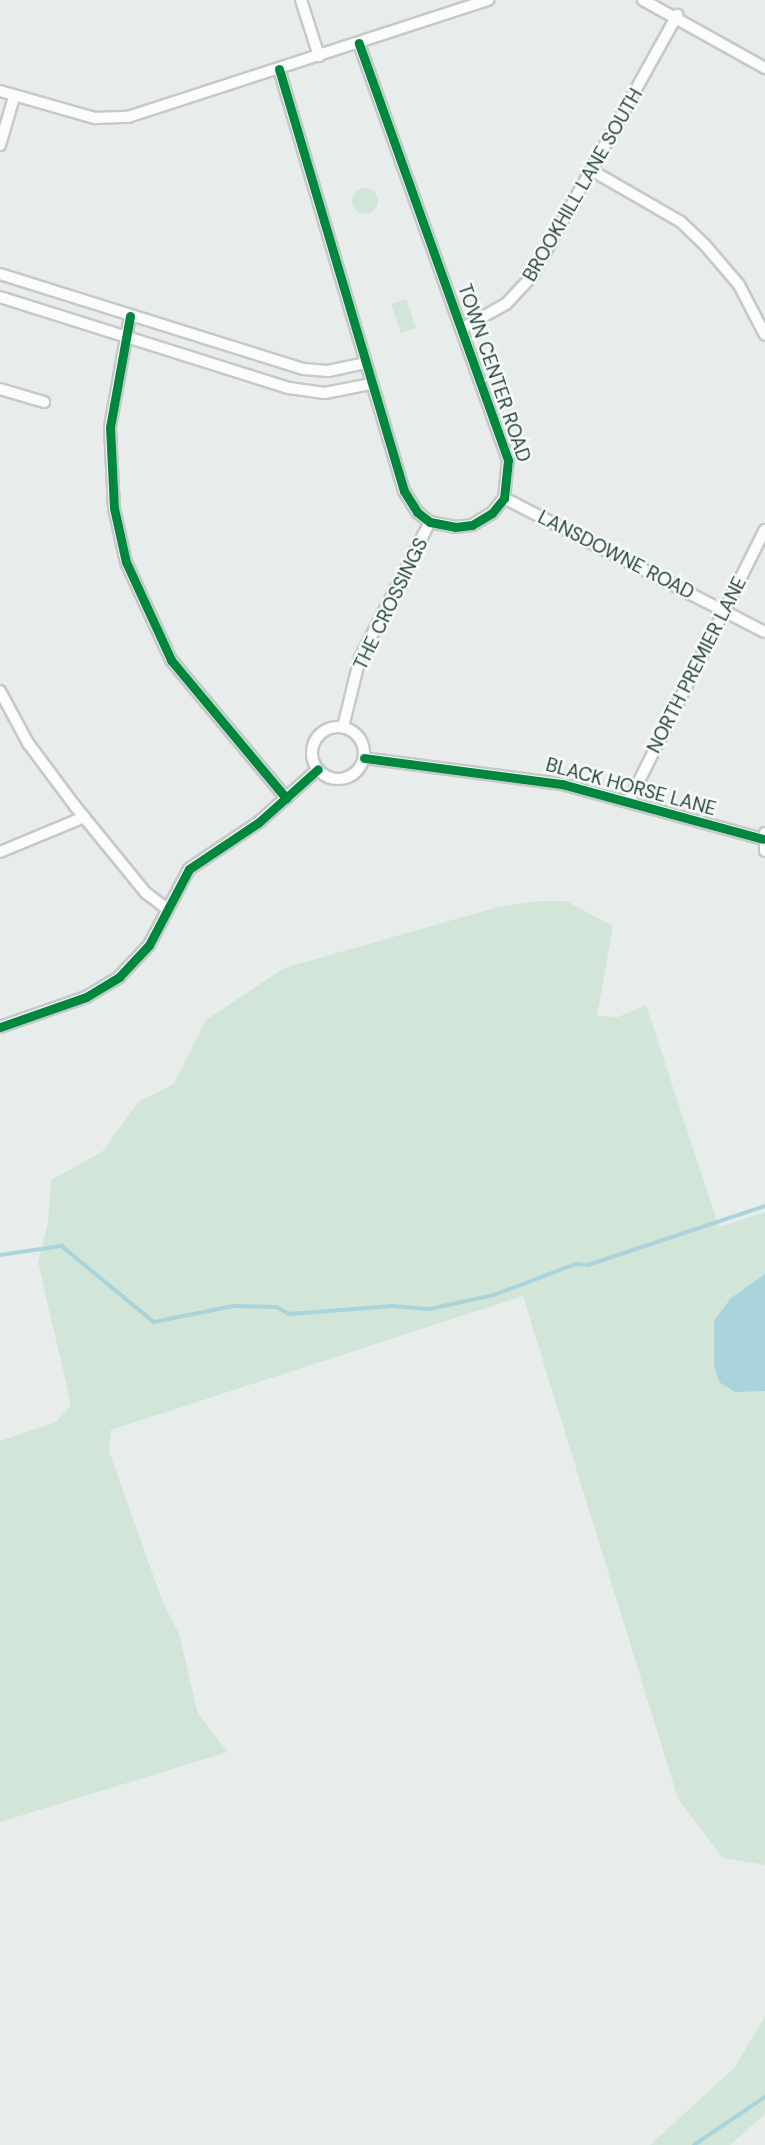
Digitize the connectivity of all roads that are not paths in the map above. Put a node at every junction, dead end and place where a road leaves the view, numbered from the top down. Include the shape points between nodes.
1 (301, 0) edge
2 (488, 0) edge
3 (643, 0) edge
4 (677, 15) junction
5 (359, 43) junction
6 (319, 56) junction
7 (765, 68) edge
8 (279, 69) junction
9 (0, 91) edge
10 (14, 97) junction
11 (0, 145) edge
12 (591, 170) junction
13 (0, 274) edge
14 (0, 297) edge
15 (130, 316) junction
16 (461, 329) junction
17 (765, 335) edge
18 (125, 337) junction
19 (365, 363) junction
20 (371, 384) junction
21 (0, 389) edge
22 (44, 402) dead end
23 (503, 498) junction
24 (430, 522) junction
25 (765, 530) edge
26 (724, 611) junction
27 (765, 632) edge
28 (0, 691) edge
29 (343, 727) junction
30 (363, 758) junction
31 (318, 769) junction
32 (286, 798) junction
33 (629, 801) junction
34 (84, 817) junction
35 (764, 841) edge
36 (0, 852) edge
37 (167, 909) junction
38 (0, 1027) edge

1 - 6 street
2 - 5 street
3 - 4 street
4 - 7 street
4 - 12 street, BROOKHILL LANE SOUTH
5 - 6 street
5 - 16 street, TOWN CENTER ROAD
6 - 8 street
8 - 10 street via 128,117 95,118
8 - 19 street
9 - 10 street
10 - 11 street
12 - 16 street, BROOKHILL LANE SOUTH via 520,292 492,314
12 - 17 street via 681,222 697,237 739,285
13 - 15 street
14 - 18 street
15 - 18 street
15 - 19 street via 304,369 328,371
16 - 23 street, TOWN CENTER ROAD via 508,460 510,479
18 - 20 street via 309,392
18 - 32 street via 112,400 109,456 126,562 171,660
19 - 20 street
20 - 24 street via 404,491 417,512
21 - 22 street
23 - 24 street via 492,513 472,525
23 - 26 street, LANSDOWNE ROAD
24 - 29 street, THE CROSSINGS via 360,658
25 - 26 street, NORTH PREMIER LANE
26 - 27 street, LANSDOWNE ROAD
26 - 33 street, NORTH PREMIER LANE
28 - 34 street via 28,743
29 - 30 street via 358,736
29 - 31 street via 325,730 315,741 313,757
30 - 31 street via 354,773 341,778
30 - 33 street, BLACK HORSE LANE via 528,778
31 - 32 street
32 - 37 street via 189,869
33 - 35 street, BLACK HORSE LANE
34 - 36 street
34 - 37 street via 146,893
37 - 38 street via 149,945 119,977 86,996

